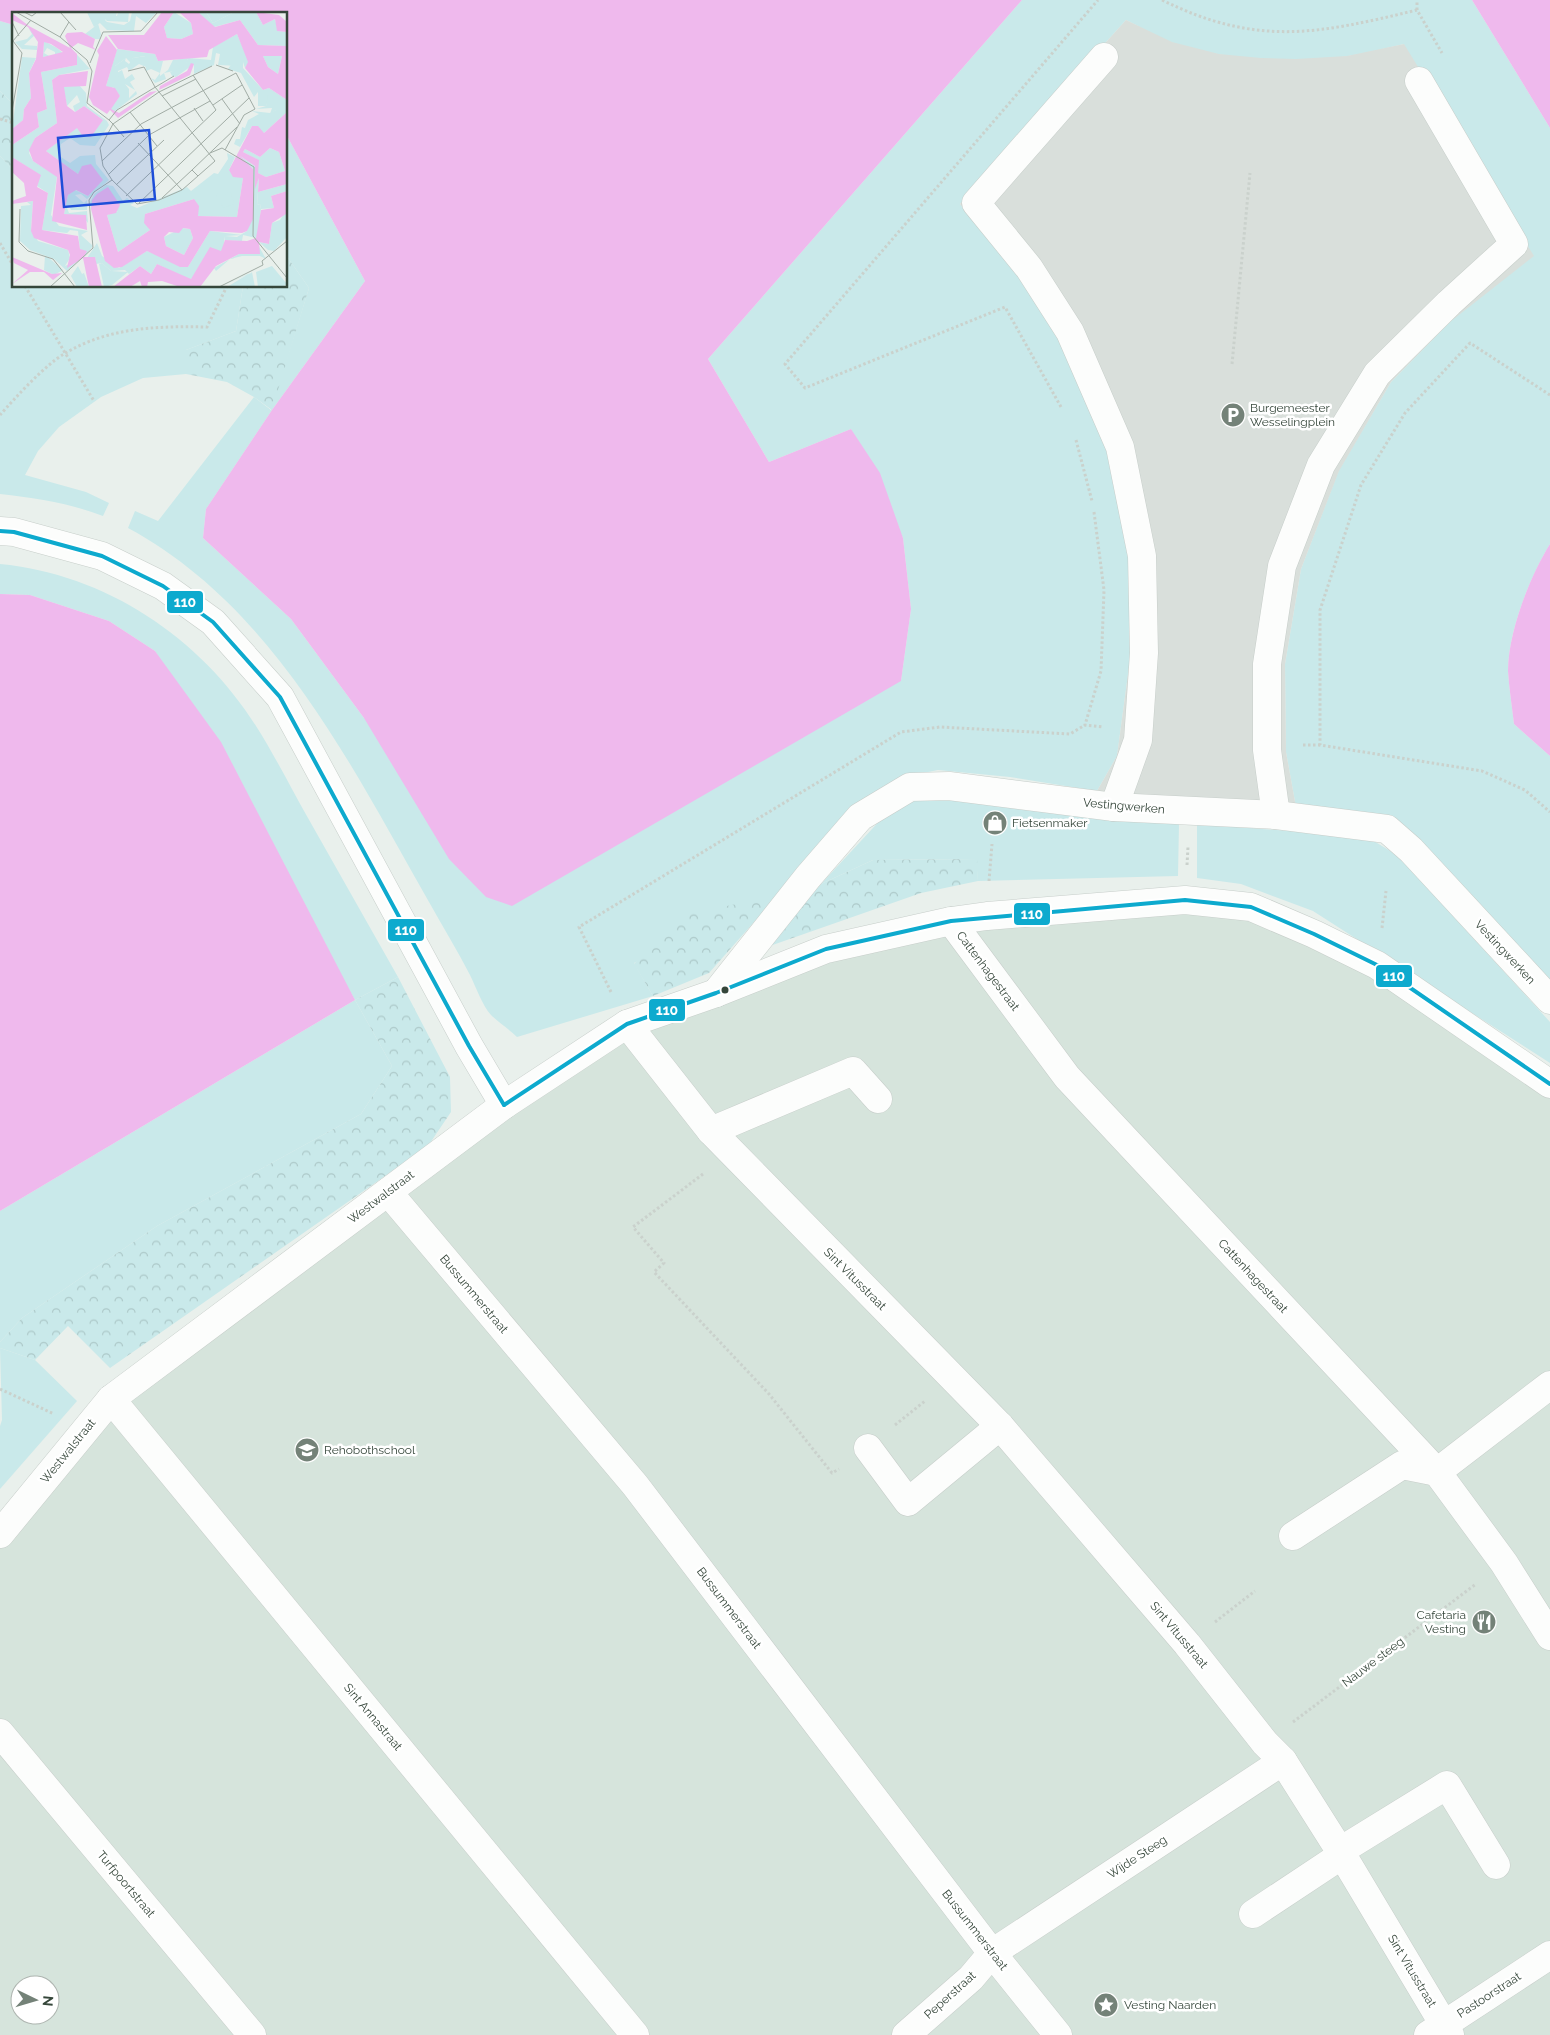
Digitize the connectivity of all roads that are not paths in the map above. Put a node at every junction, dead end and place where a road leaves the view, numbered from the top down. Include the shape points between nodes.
1 (1104, 58) dead end
2 (1418, 81) dead end
3 (0, 531) edge
4 (1114, 807) junction
5 (1276, 815) junction
6 (951, 921) junction
7 (716, 993) junction
8 (1550, 1000) edge
9 (628, 1024) junction
10 (1550, 1084) edge
11 (878, 1099) dead end
12 (504, 1105) junction
13 (711, 1130) junction
14 (388, 1192) junction
15 (1550, 1385) edge
16 (111, 1399) junction
17 (1000, 1426) junction
18 (868, 1448) road end
19 (1437, 1472) junction
20 (0, 1534) edge
21 (1293, 1536) dead end
22 (1550, 1636) edge
23 (0, 1733) edge
24 (1274, 1752) junction
25 (1341, 1853) junction
26 (1496, 1865) dead end
27 (1253, 1914) dead end
28 (992, 1953) junction
29 (1550, 1955) edge
30 (1441, 2032) edge
31 (252, 2035) edge
32 (635, 2035) edge
33 (906, 2035) edge
34 (1058, 2035) edge

1 - 4 street via 976,203 1029,268 1070,332 1120,447 1142,556 1144,653 1138,740
2 - 5 street via 1514,244 1448,303 1377,374 1321,465 1282,566 1267,664 1268,750
3 - 12 street via 102,556 163,586 213,622 280,698
4 - 5 street, Vestingwerken
4 - 7 street, Vestingwerken via 949,786 910,787 860,817
5 - 8 street, Vestingwerken via 1388,829
6 - 7 street, Westwalstraat via 826,949
6 - 10 street, Westwalstraat via 1185,900 1251,907 1377,965
6 - 19 street, Cattenhagestraat via 1067,1077
7 - 9 street, Westwalstraat
9 - 12 street, Westwalstraat
9 - 13 street, Sint Vitusstraat
11 - 13 street via 853,1072
12 - 14 street, Westwalstraat
13 - 17 street, Sint Vitusstraat
14 - 16 street, Westwalstraat
14 - 28 street, Bussummerstraat via 635,1485
15 - 19 street
16 - 20 street, Westwalstraat
16 - 32 street, Sint Annastraat
17 - 18 street via 908,1502
17 - 24 street, Sint Vitusstraat
19 - 21 street via 1402,1465
19 - 22 street, Cattenhagestraat via 1504,1562
23 - 31 street, Turfpoortstraat
24 - 25 street, Sint Vitusstraat
24 - 28 street, Wijde Steeg
25 - 26 street via 1447,1785
25 - 27 street
25 - 30 street, Sint Vitusstraat
28 - 33 street, Peperstraat via 971,1978
28 - 34 street, Bussummerstraat
29 - 30 street, Pastoorstraat

